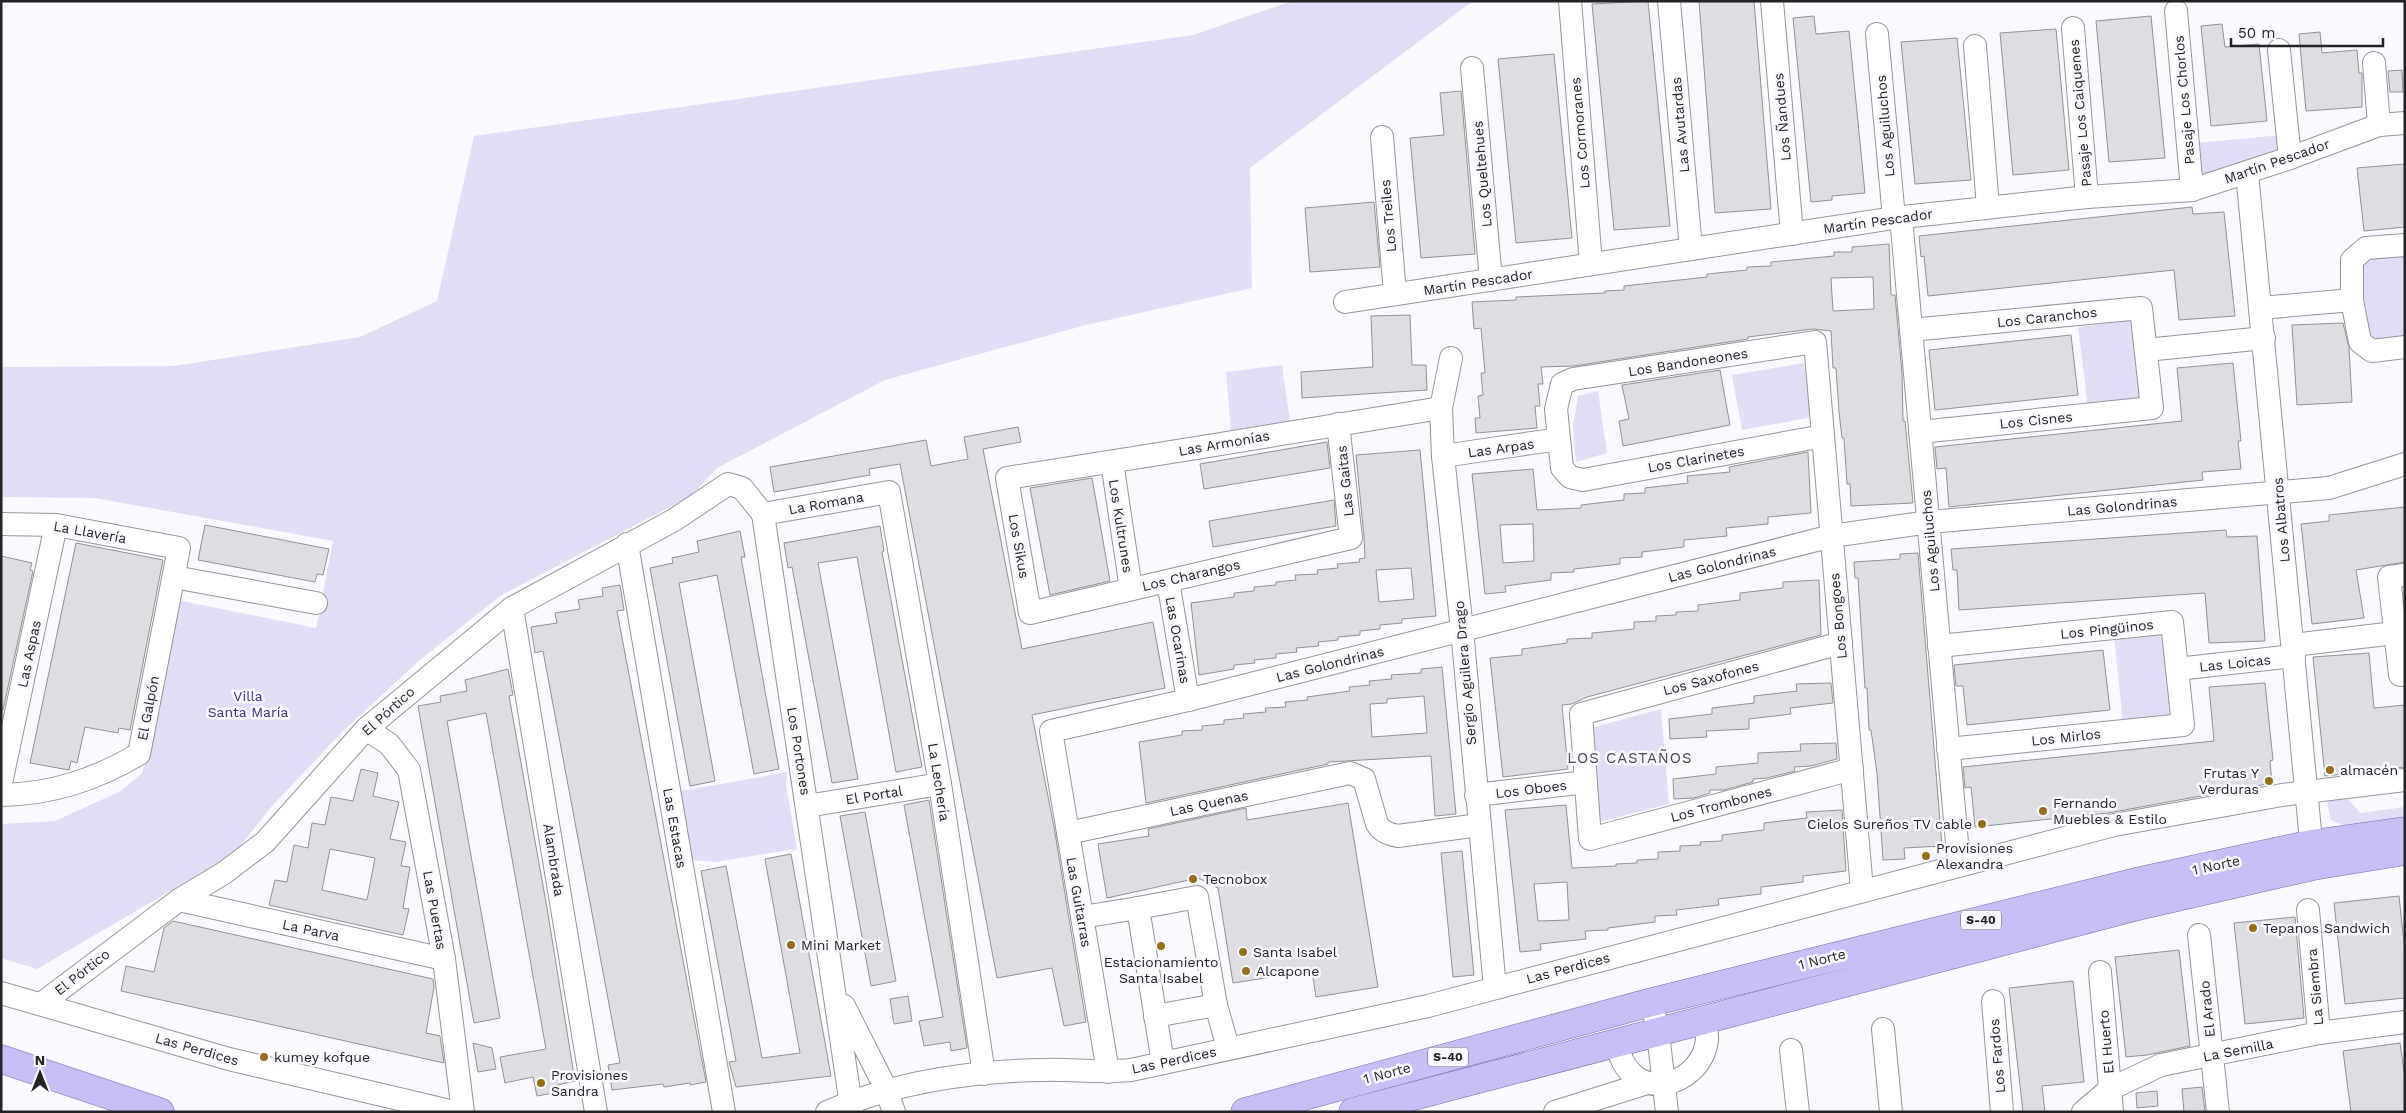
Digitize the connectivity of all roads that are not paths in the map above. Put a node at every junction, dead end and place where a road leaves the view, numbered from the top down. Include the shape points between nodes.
1 (1570, 1) edge
2 (1669, 1) edge
3 (1772, 1) edge
4 (2176, 11) dead end
5 (2073, 28) dead end
6 (1877, 34) dead end
7 (1975, 46) dead end
8 (2279, 50) dead end
9 (2374, 63) dead end
10 (1472, 68) dead end
11 (2405, 123) edge
12 (2379, 125) junction
13 (1382, 137) dead end
14 (2290, 158) junction
15 (2247, 173) junction
16 (2192, 190) junction
17 (2087, 197) junction
18 (1988, 207) junction
19 (1897, 217) junction
20 (1792, 234) junction
21 (2405, 245) edge
22 (1691, 249) junction
23 (1591, 264) junction
24 (1491, 280) junction
25 (1395, 294) junction
26 (2352, 300) junction
27 (1345, 302) dead end
28 (2261, 308) junction
29 (1911, 330) junction
30 (2264, 338) junction
31 (1815, 342) joint
32 (2405, 347) edge
33 (2146, 350) junction
34 (1451, 358) dead end
35 (1441, 408) junction
36 (2152, 408) joint
37 (1338, 424) junction
38 (1920, 432) junction
39 (1822, 436) junction
40 (1559, 439) junction
41 (1442, 456) junction
42 (1112, 462) junction
43 (2405, 464) edge
44 (1008, 478) joint
45 (889, 492) joint
46 (2278, 494) junction
47 (763, 514) junction
48 (1930, 522) junction
49 (1, 524) edge
50 (56, 525) junction
51 (1832, 536) junction
52 (1351, 538) joint
53 (627, 544) junction
54 (179, 548) joint
55 (2405, 575) edge
56 (174, 577) junction
57 (1168, 581) junction
58 (1131, 589) junction
59 (316, 602) dead end
60 (512, 608) junction
61 (1030, 613) joint
62 (1462, 630) junction
63 (2395, 633) junction
64 (1841, 643) junction
65 (1939, 646) junction
66 (2293, 650) junction
67 (2177, 669) junction
68 (2402, 675) edge
69 (1188, 700) junction
70 (2183, 725) joint
71 (366, 729) junction
72 (1051, 731) joint
73 (1948, 749) junction
74 (1852, 769) junction
75 (2405, 780) edge
76 (1586, 782) junction
77 (1, 784) edge
78 (940, 784) junction
79 (2307, 792) junction
80 (1, 795) edge
81 (1476, 795) junction
82 (807, 806) junction
83 (1479, 825) junction
84 (2405, 831) edge
85 (1068, 833) junction
86 (2405, 851) edge
87 (2312, 855) junction
88 (1959, 865) junction
89 (1862, 890) junction
90 (179, 900) junction
91 (1138, 908) junction
92 (2308, 910) dead end
93 (1082, 917) junction
94 (2199, 935) dead end
95 (444, 959) junction
96 (2100, 972) dead end
97 (834, 988) junction
98 (1495, 988) junction
99 (1, 993) edge
100 (1992, 1001) dead end
101 (1652, 1002) junction
102 (41, 1004) junction
103 (1216, 1005) junction
104 (1155, 1016) junction
105 (1706, 1021) junction
106 (2405, 1022) edge
107 (1883, 1029) dead end
108 (1658, 1033) junction
109 (2319, 1033) junction
110 (1617, 1042) junction
111 (1228, 1048) junction
112 (1791, 1050) dead end
113 (2212, 1056) junction
114 (1, 1059) edge
115 (1163, 1063) junction
116 (1108, 1072) junction
117 (984, 1074) junction
118 (1656, 1084) junction
119 (886, 1089) junction
120 (2110, 1089) junction
121 (852, 1106) edge
122 (160, 1112) edge
123 (454, 1112) edge
124 (463, 1112) edge
125 (596, 1112) edge
126 (724, 1112) edge
127 (827, 1112) edge
128 (894, 1112) edge
129 (1245, 1112) edge
130 (1353, 1112) edge
131 (1555, 1112) edge
132 (1667, 1112) edge
133 (1798, 1112) edge
134 (1891, 1112) edge
135 (2002, 1112) edge
136 (2084, 1112) edge
137 (2112, 1112) edge
138 (2218, 1112) edge

1 - 23 street, Los Cormoranes
2 - 22 street, Las Avutardas
3 - 20 street, Los Ñandues
4 - 16 street, Pasaje Los Chorlos
5 - 17 street, Pasaje Los Caiquenes
6 - 19 street, Los Aguiluchos
7 - 18 street
8 - 14 street
9 - 12 street
10 - 24 street, Los Queltehues
11 - 12 street, Martín Pescador
12 - 14 street, Martín Pescador
13 - 25 street, Los Treiles
14 - 15 street, Martín Pescador
15 - 16 street, Martín Pescador
15 - 28 street, Los Albatros
16 - 17 street, Martín Pescador
17 - 18 street, Martín Pescador
18 - 19 street, Martín Pescador
19 - 20 street, Martín Pescador
19 - 29 street, Los Aguiluchos
20 - 22 street, Martín Pescador
21 - 26 street via 2366,248 2352,260
22 - 23 street, Martín Pescador
23 - 24 street, Martín Pescador
24 - 25 street, Martín Pescador
25 - 27 street, Martín Pescador
26 - 28 street
26 - 32 street via 2360,342 2372,350
28 - 30 street, Los Albatros
29 - 33 street, Los Caranchos via 2141,308
29 - 38 street, Los Aguiluchos
30 - 33 street
30 - 46 street, Los Albatros
31 - 39 street, Los Bongoes
31 - 40 street, Los Bandoneones via 1573,379 1562,384 1556,409
33 - 36 street, Los Caranchos
34 - 35 street, Sergio Aguilera Drago
35 - 37 street, Las Armonías
35 - 41 street, Sergio Aguilera Drago
36 - 38 street, Los Cisnes
37 - 42 street, Las Armonías
37 - 52 street, Las Gaitas
38 - 48 street, Los Aguiluchos
39 - 40 street, Los Clarinetes via 1583,480 1570,477 1562,468
39 - 51 street, Los Bongoes
40 - 41 street, Las Arpas
41 - 62 street, Sergio Aguilera Drago
42 - 44 street, Las Armonías
42 - 58 street, Los Kultrunes
43 - 46 street, Las Golondrinas via 2329,488
44 - 61 street, Los Sikus
45 - 47 street, La Romana
45 - 78 street, La Lechería
46 - 48 street, Las Golondrinas
46 - 66 street, Los Albatros
47 - 53 street, El Pórtico via 742,488 728,484 674,520
47 - 82 street, Los Portones
48 - 51 street, Las Golondrinas
48 - 65 street, Los Aguiluchos
49 - 50 street, La Llavería
50 - 54 street, La Llavería
50 - 77 street, Las Aspas
51 - 62 street, Las Golondrinas
51 - 64 street, Los Bongoes
52 - 57 street, Los Charangos
53 - 60 street, El Pórtico
53 - 126 street, Las Estacas
54 - 56 street, El Galpón
55 - 63 street via 2389,577
56 - 59 street
56 - 80 street, El Galpón via 139,754 120,766 77,784 51,791
57 - 58 street, Los Charangos
57 - 69 street, Las Ocarinas
58 - 61 street, Los Charangos
60 - 71 street, El Pórtico
60 - 125 street, Alambrada
62 - 69 street, Las Golondrinas
62 - 81 street, Sergio Aguilera Drago
63 - 66 street, Las Loicas
63 - 68 street
64 - 74 street, Los Bongoes
64 - 76 street, Los Saxofones via 1581,714
65 - 67 street, Los Pingüinos via 2172,622
65 - 73 street, Los Aguiluchos
66 - 67 street, Las Loicas
66 - 79 street, Los Albatros
67 - 70 street, Los Pingüinos
69 - 72 street, Las Golondrinas
70 - 73 street, Los Mirlos
71 - 90 street, El Pórtico via 265,842 224,873
71 - 95 street, Las Puertas via 389,744 409,770
72 - 85 street, Las Guitarras
73 - 88 street, Los Aguiluchos
74 - 76 street, Los Trombones via 1590,839
74 - 89 street, Los Bongoes
75 - 79 street, Las Perdices
76 - 81 street, Los Oboes
78 - 82 street, El Portal
78 - 117 street, La Lechería
79 - 87 street, Los Albatros
79 - 88 street, Las Perdices via 2114,825
81 - 83 street, Sergio Aguilera Drago
82 - 97 street, Los Portones
83 - 85 street, Las Quenas via 1398,836 1381,830 1364,779 1350,773
83 - 98 street, Sergio Aguilera Drago
84 - 87 main road, 1 Norte / S-40
85 - 93 street, Las Guitarras
86 - 87 main road, 1 Norte / S-40
87 - 101 main road, 1 Norte / S-40 via 2136,882
87 - 105 main road, 1 Norte / S-40 via 2142,905
88 - 89 street, Las Perdices
89 - 98 street, Las Perdices
90 - 95 street, La Parva
90 - 102 street, El Pórtico
91 - 93 street
91 - 103 street via 1197,897
91 - 104 street
92 - 109 street, La Siembra
93 - 116 street, Las Guitarras
94 - 113 street, El Arado
95 - 124 street, Las Puertas
96 - 120 street, El Huerto
97 - 119 street, Los Portones
97 - 121 street, Los Portones
98 - 111 street, Las Perdices via 1428,1006
99 - 102 street, Las Perdices
100 - 135 street, Los Fardos
101 - 108 street
101 - 129 main road, 1 Norte / S-40
102 - 123 street, Las Perdices via 230,1059
103 - 104 street
103 - 111 street
104 - 115 street
105 - 108 main road, 1 Norte / S-40
105 - 118 street via 1706,1041 1696,1064 1676,1080
106 - 109 street, La Semilla
107 - 134 street
108 - 110 main road, 1 Norte / S-40
108 - 118 street
109 - 113 street, La Semilla
110 - 118 street via 1623,1064 1634,1076
110 - 130 main road, 1 Norte / S-40
111 - 115 street, Las Perdices
112 - 133 street
113 - 120 street, La Semilla via 2161,1064
113 - 138 street, El Arado
114 - 122 main road
115 - 116 street, Las Perdices
116 - 117 street, Las Perdices via 1044,1070
117 - 119 street, Las Perdices via 928,1080
118 - 131 street
118 - 132 street
119 - 121 street, Las Perdices
119 - 128 street, Los Portones
120 - 136 street, La Semilla
120 - 137 street, El Huerto
121 - 127 street, Las Perdices

